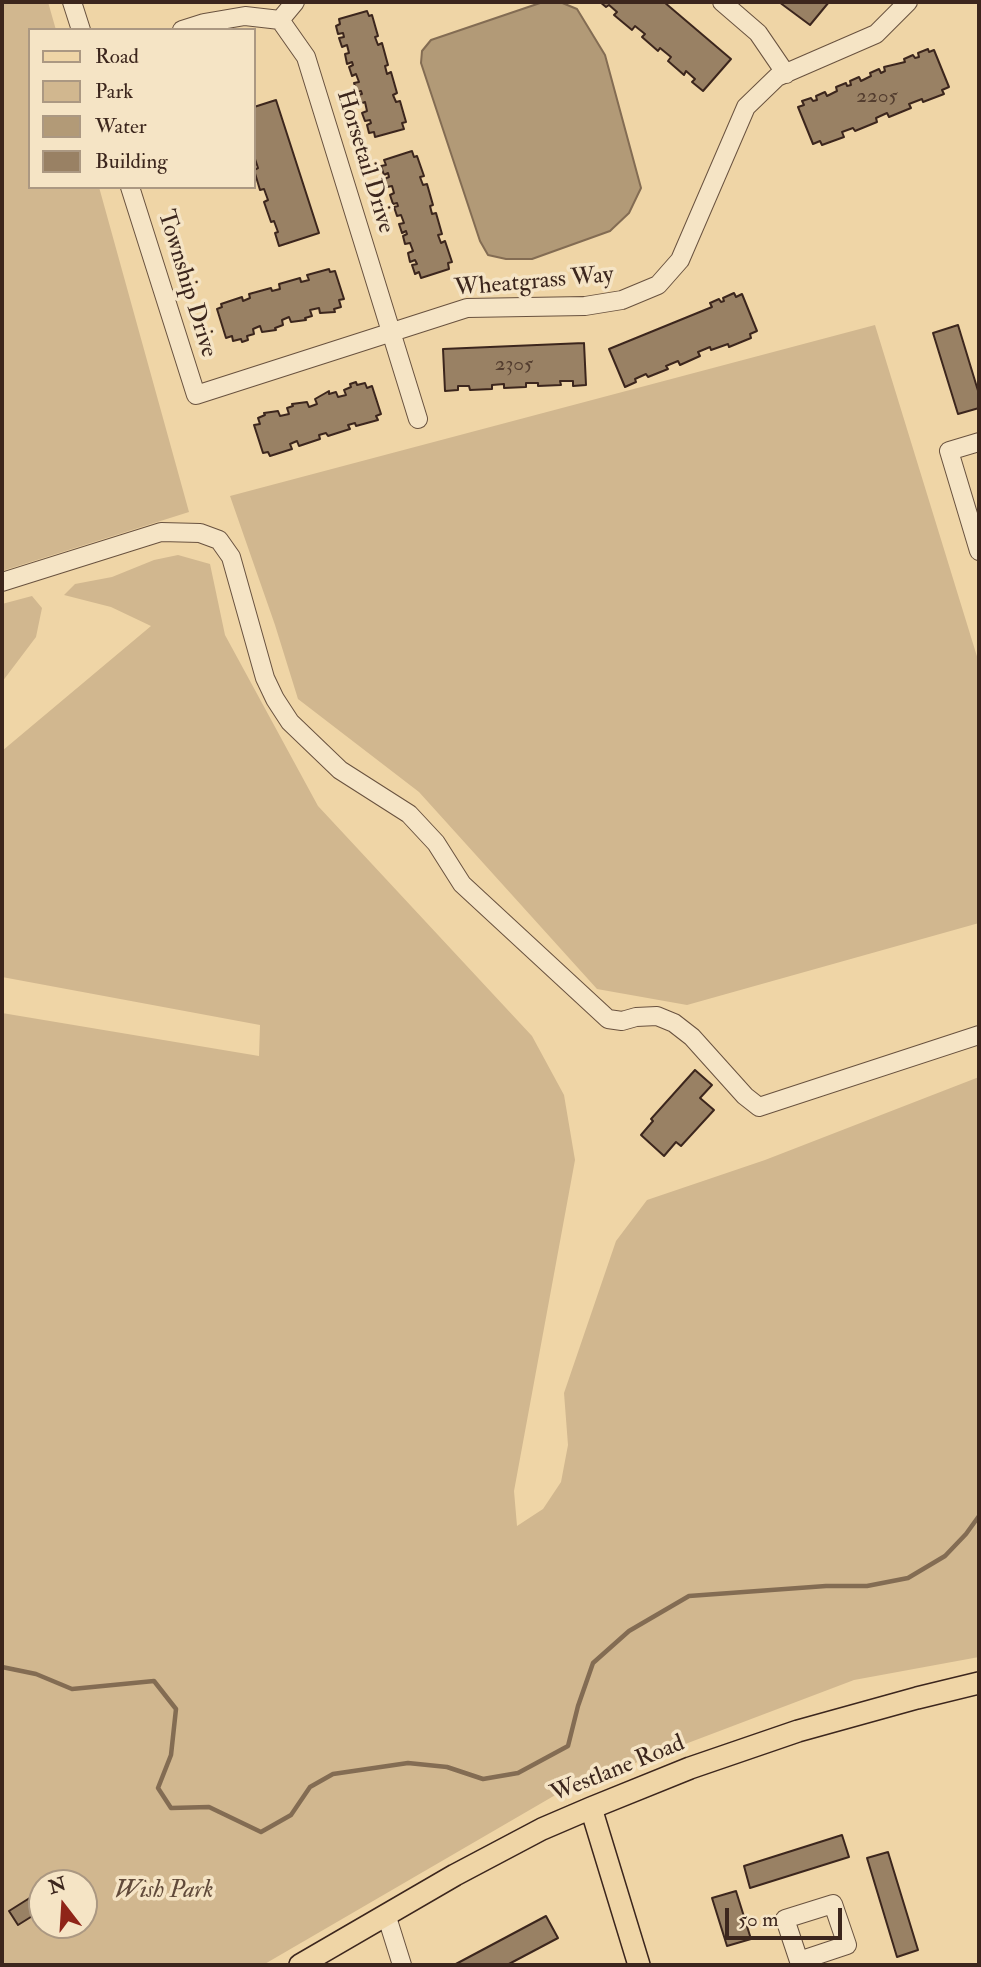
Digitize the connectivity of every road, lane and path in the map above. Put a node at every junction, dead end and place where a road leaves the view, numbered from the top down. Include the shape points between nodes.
1 (72, 2) edge
2 (295, 2) edge
3 (722, 2) edge
4 (908, 2) edge
5 (280, 20) junction
6 (79, 28) edge
7 (188, 28) edge
8 (786, 74) junction
9 (131, 189) edge
10 (392, 334) junction
11 (195, 395) joint
12 (418, 419) dead end
13 (979, 442) edge
14 (979, 551) edge
15 (2, 582) edge
16 (979, 1035) edge
17 (979, 1683) edge
18 (591, 1808) junction
19 (386, 1914) junction
20 (300, 1965) edge
21 (402, 1965) edge
22 (639, 1965) edge

1 - 6 street
2 - 5 street
3 - 8 street via 758,33
4 - 8 street, Wheatgrass Way via 876,34
5 - 7 street via 245,16
5 - 10 street, Horsetail Drive via 306,57
8 - 10 street, Wheatgrass Way via 746,107 680,260 658,285 622,300 585,306 467,308
9 - 11 street, Township Drive
10 - 11 street, Wheatgrass Way
10 - 12 street, Horsetail Drive
13 - 14 street via 949,451
15 - 16 street via 161,532 200,533 219,540 232,557 265,678 299,731 340,770 416,821 462,884 608,1019 657,1016 674,1023 759,1107
17 - 18 main road, Westlane Road via 798,1731
18 - 19 main road, Westlane Road via 542,1829
18 - 22 main road
19 - 20 main road, Westlane Road
19 - 21 street

